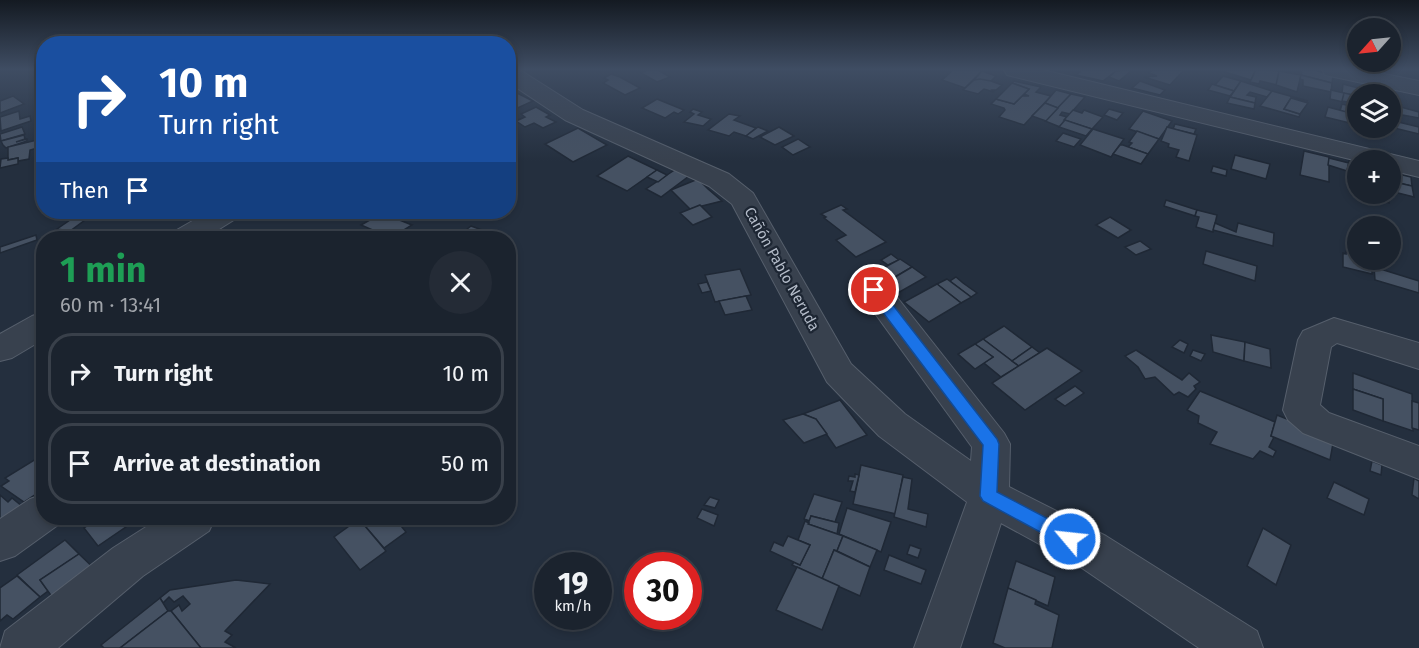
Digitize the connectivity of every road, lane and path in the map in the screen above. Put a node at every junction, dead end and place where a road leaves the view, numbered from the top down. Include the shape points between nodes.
1 (551, 100) edge
2 (1142, 100) edge
3 (1347, 151) edge
4 (1401, 165) edge
5 (1419, 169) edge
6 (216, 219) edge
7 (196, 231) edge
8 (874, 290) dead end
9 (36, 329) edge
10 (0, 349) edge
11 (1419, 356) edge
12 (1419, 463) edge
13 (989, 496) junction
14 (36, 517) edge
15 (184, 525) edge
16 (0, 542) edge
17 (22, 648) edge
18 (937, 648) edge
19 (1240, 648) edge

1 - 13 street, Cañón Pablo Neruda via 574,115 719,180 742,199 839,373 892,425
2 - 3 street
4 - 5 street
6 - 7 street
8 - 13 street via 991,444
9 - 10 street
11 - 12 street via 1334,330 1324,334 1315,340 1301,410 1316,423
13 - 18 street
13 - 19 street, Cañón Pablo Neruda via 1091,550
14 - 16 street
15 - 17 street via 128,562

